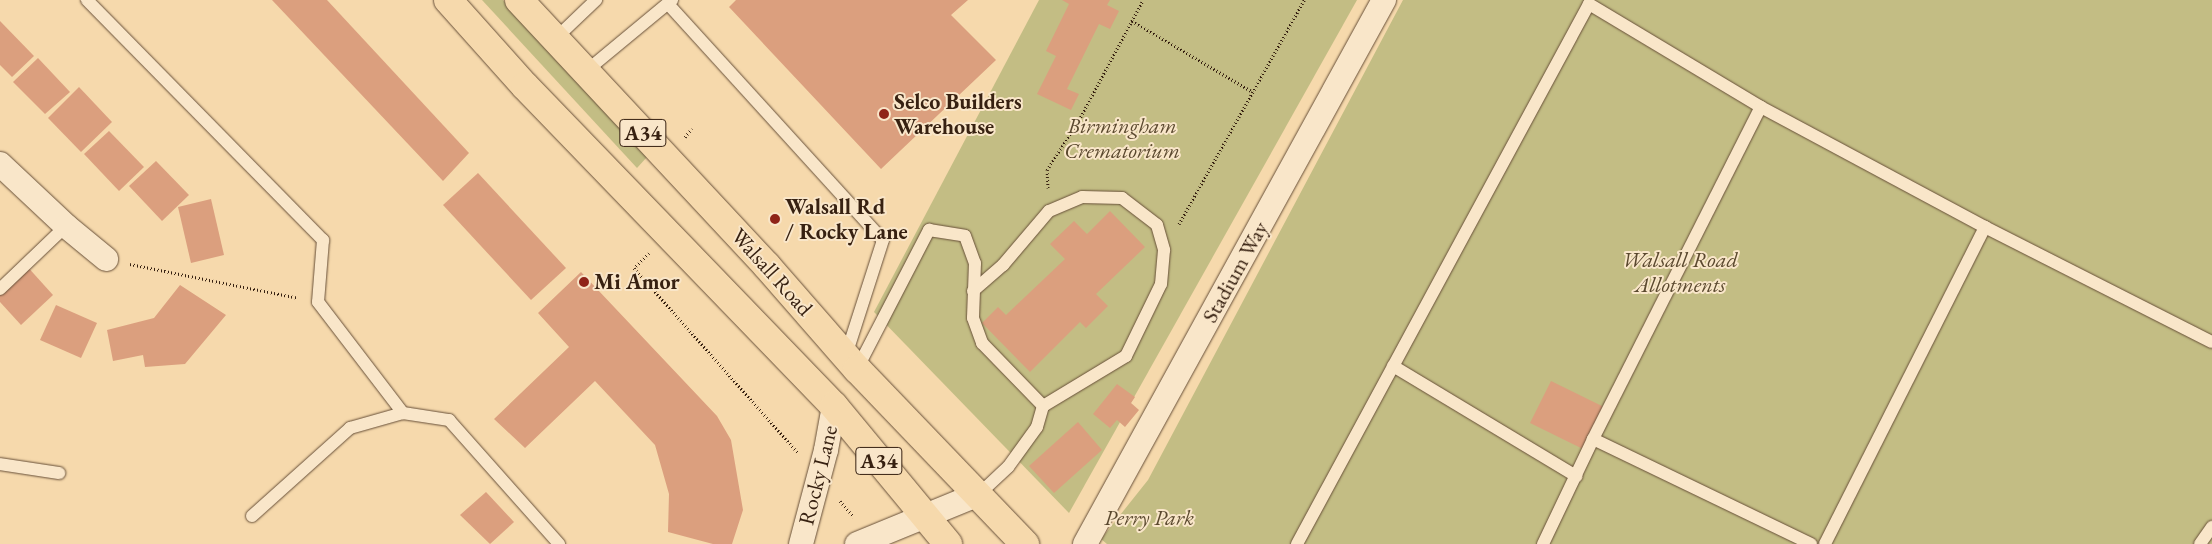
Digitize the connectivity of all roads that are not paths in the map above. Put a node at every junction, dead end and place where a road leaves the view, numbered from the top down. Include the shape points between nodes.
1 (87, 0) edge
2 (448, 0) edge
3 (519, 0) edge
4 (596, 0) edge
5 (1384, 0) edge
6 (670, 2) edge
7 (1590, 2) edge
8 (555, 39) junction
9 (584, 72) junction
10 (1761, 107) junction
11 (0, 164) edge
12 (66, 226) junction
13 (1985, 227) junction
14 (106, 259) road end
15 (0, 289) edge
16 (973, 291) junction
17 (2212, 342) edge
18 (851, 362) junction
19 (1393, 366) junction
20 (834, 406) junction
21 (1043, 406) junction
22 (403, 413) junction
23 (1593, 439) junction
24 (0, 464) edge
25 (59, 473) dead end
26 (1576, 476) junction
27 (979, 494) junction
28 (252, 516) dead end
29 (925, 516) junction
30 (2212, 527) edge
31 (559, 544) edge
32 (801, 544) edge
33 (857, 544) edge
34 (948, 544) edge
35 (1025, 544) edge
36 (1085, 544) edge
37 (1297, 544) edge
38 (1543, 544) edge
39 (1812, 544) edge
40 (1825, 544) edge
41 (2200, 544) edge

1 - 22 lane via 323,240 318,302
2 - 20 highway, Walsall Road / A34 via 525,86
3 - 8 highway, Walsall Road / A34
4 - 8 lane
5 - 36 street, Stadium Way
6 - 9 lane
6 - 18 lane via 883,240
7 - 10 lane
7 - 19 lane
8 - 9 highway, Walsall Road / A34
9 - 18 highway, Walsall Road / A34 via 668,159
10 - 13 lane
10 - 23 lane
11 - 12 street
12 - 14 street
12 - 15 lane
13 - 17 lane
13 - 40 lane
16 - 18 lane via 975,263 964,236 929,230
16 - 21 lane via 973,318 982,343
16 - 21 lane via 1003,265 1049,211 1082,197 1122,198 1157,225 1164,250 1161,284 1126,356
18 - 27 highway, Walsall Road / A34
19 - 26 lane
19 - 37 lane
20 - 29 highway, Walsall Road / A34
20 - 32 street, Rocky Lane
21 - 27 lane via 1037,427 1008,467
22 - 28 lane via 350,428
22 - 31 lane via 449,420
23 - 26 lane
23 - 39 lane
24 - 25 lane
26 - 38 lane
27 - 29 street
27 - 35 highway, Walsall Road / A34
29 - 33 street
29 - 34 highway, Walsall Road / A34
30 - 41 lane

